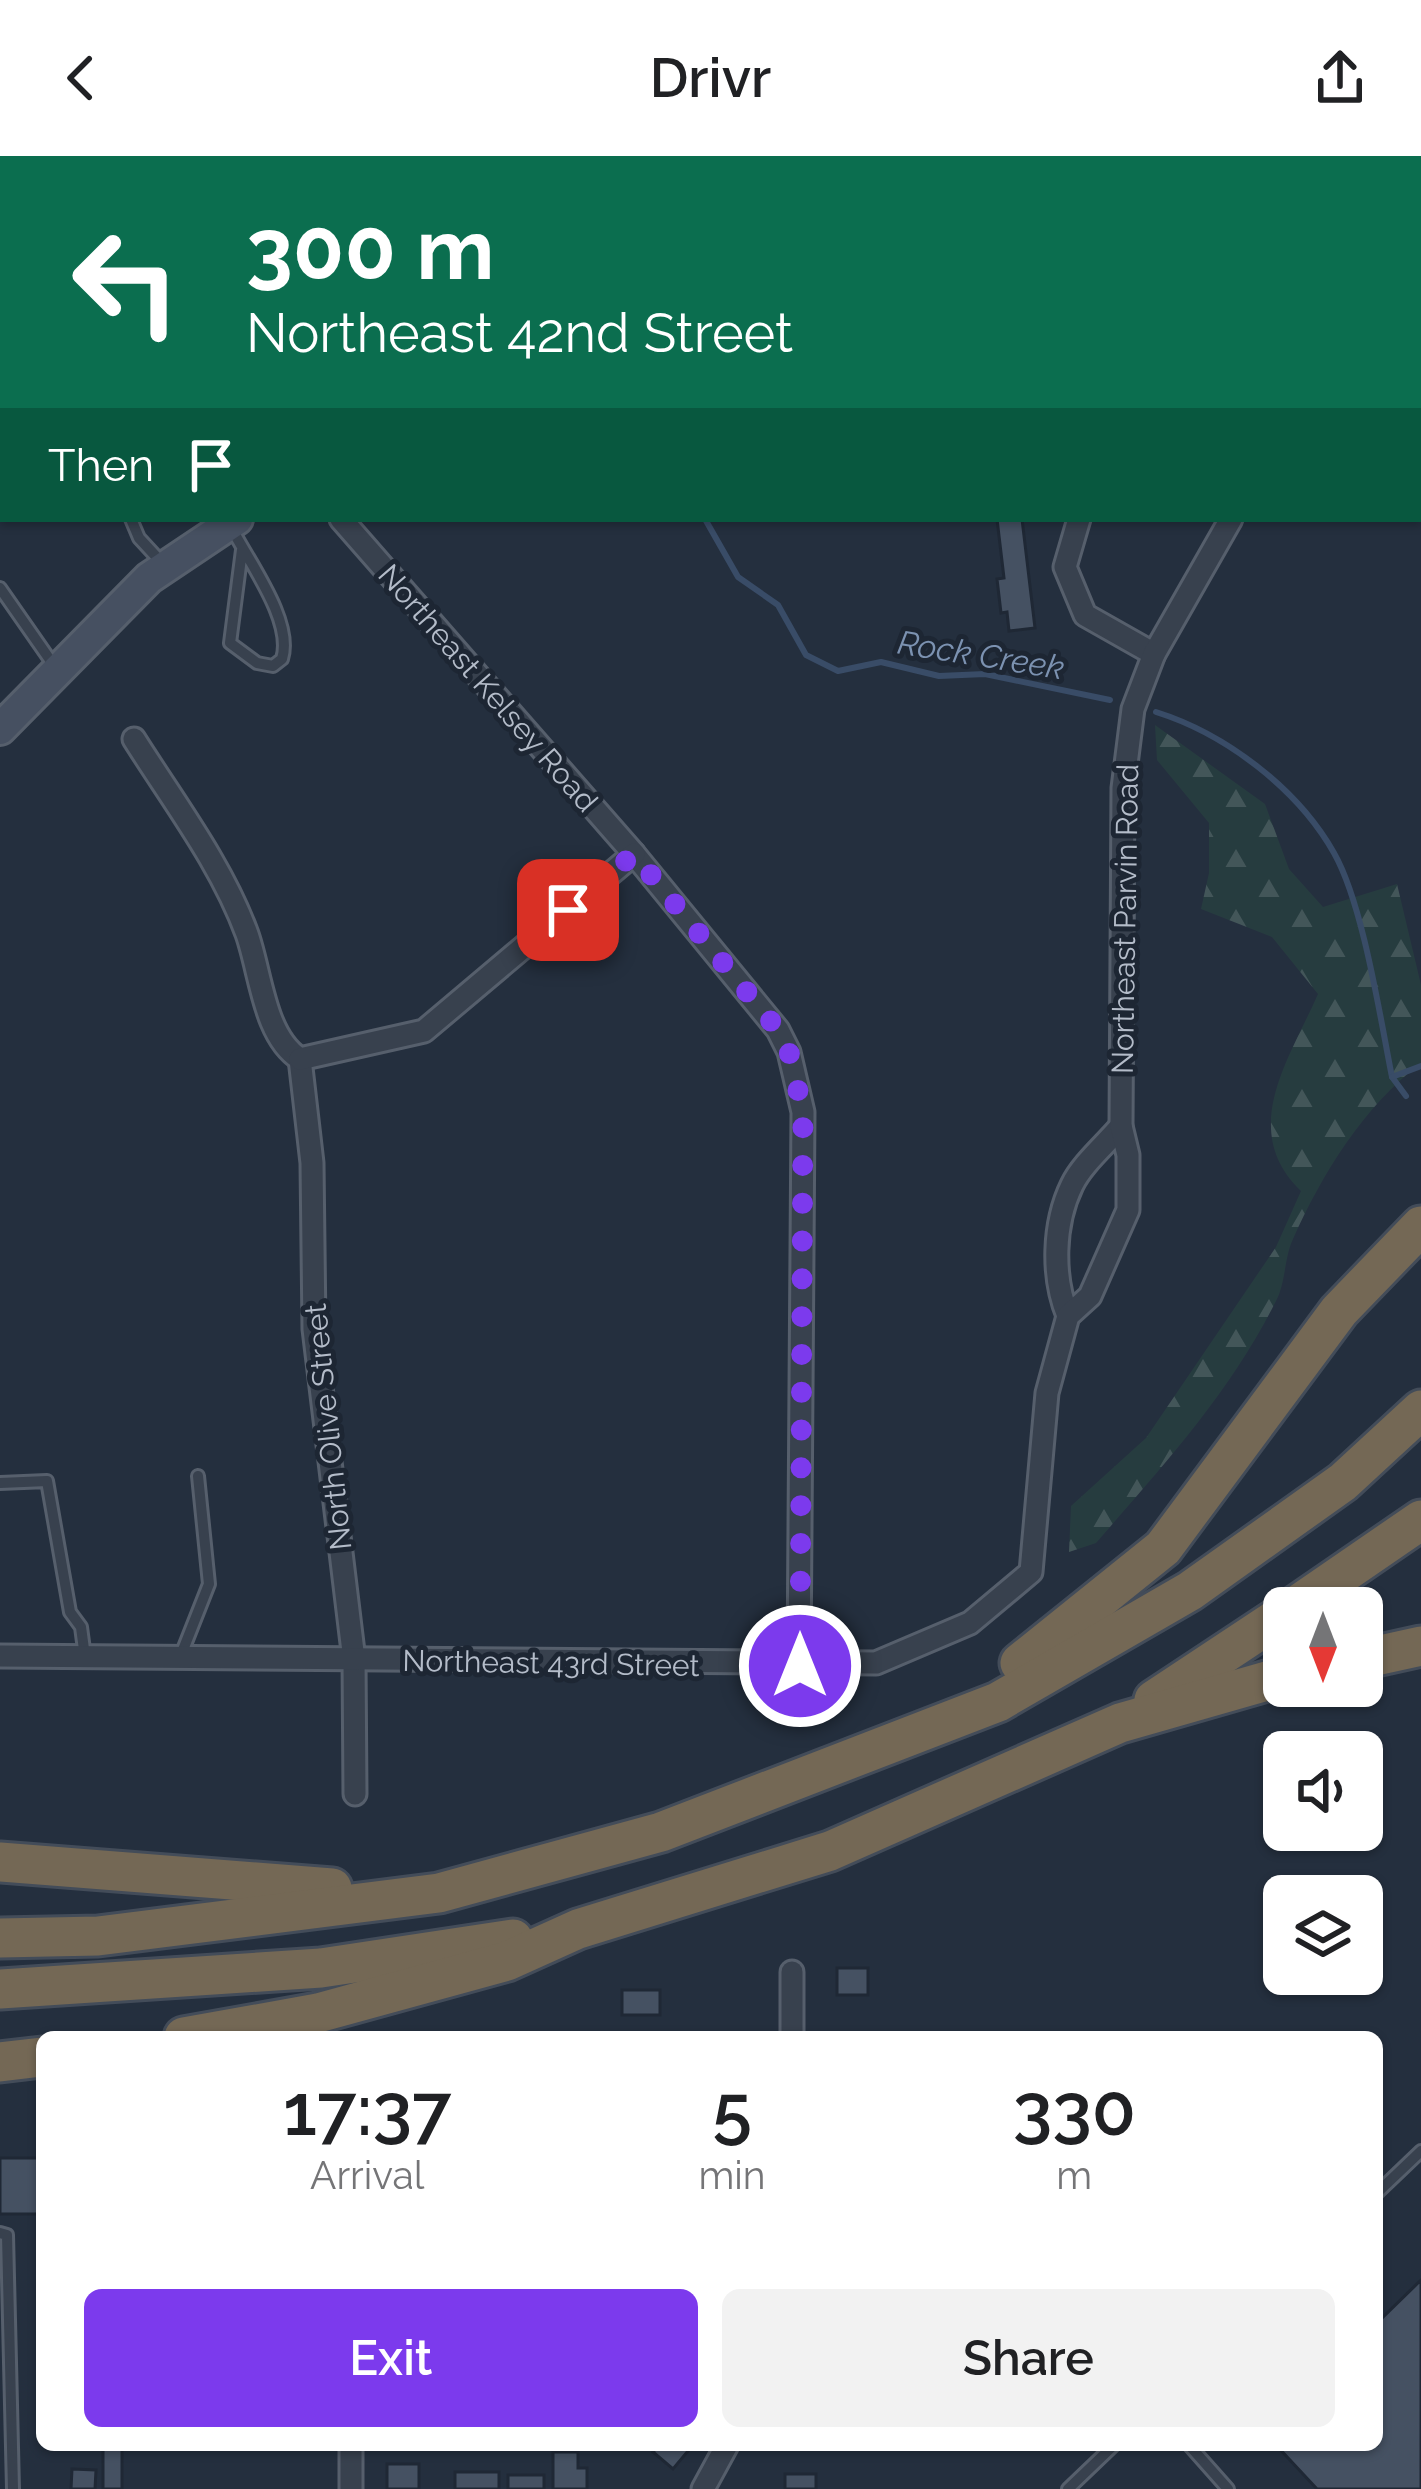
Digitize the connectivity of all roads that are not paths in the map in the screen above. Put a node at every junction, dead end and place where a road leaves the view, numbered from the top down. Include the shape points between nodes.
1 (131, 522) edge
2 (343, 522) edge
3 (1078, 522) edge
4 (1229, 522) edge
5 (236, 531) edge
6 (166, 568) junction
7 (0, 588) edge
8 (1154, 654) junction
9 (56, 669) junction
10 (0, 729) edge
11 (134, 740) dead end
12 (634, 854) junction
13 (300, 1060) junction
14 (1121, 1126) junction
15 (1421, 1226) edge
16 (1068, 1316) junction
17 (1421, 1410) edge
18 (198, 1476) dead end
19 (0, 1483) edge
20 (1421, 1520) edge
21 (1039, 1530) joint
22 (1324, 1587) edge
23 (1263, 1628) edge
24 (1421, 1646) edge
25 (1383, 1654) edge
26 (0, 1656) edge
27 (85, 1657) junction
28 (179, 1658) junction
29 (354, 1660) junction
30 (800, 1666) junction
31 (1263, 1682) edge
32 (1120, 1723) junction
33 (893, 1742) junction
34 (355, 1794) dead end
35 (0, 1862) edge
36 (439, 1893) junction
37 (578, 1929) junction
38 (0, 1938) edge
39 (792, 1972) dead end
40 (0, 1989) edge
41 (218, 2031) edge
42 (791, 2031) edge
43 (36, 2057) edge
44 (0, 2062) edge
45 (1421, 2151) edge
46 (1383, 2187) edge
47 (0, 2233) edge
48 (351, 2451) edge
49 (724, 2451) edge
50 (1108, 2451) edge
51 (1194, 2451) edge
52 (13, 2489) edge
53 (351, 2489) edge
54 (703, 2489) edge
55 (1068, 2489) edge
56 (1228, 2489) edge

1 - 6 lane
2 - 12 street, Northeast Kelsey Road
3 - 8 street via 1065,567 1085,615
4 - 8 street, Northeast Parvin Road
5 - 5 lane via 285,634 273,666 230,643
5 - 6 main road
6 - 9 main road
7 - 9 lane
8 - 14 street, Northeast Parvin Road via 1133,709 1123,788
9 - 10 main road
11 - 13 street via 235,908 281,1047
12 - 13 street via 424,1031
12 - 30 street, Northeast Kelsey Road via 778,1030 803,1112
13 - 29 street, North Olive Street via 312,1163 314,1329
14 - 16 street, Northeast Parvin Road via 1128,1210 1090,1297
14 - 16 street, Northeast Parvin Road via 1072,1184 1058,1239 1058,1290
15 - 33 highway via 1339,1311 1163,1548 1047,1646
16 - 21 street, Northeast Parvin Road via 1047,1393
17 - 33 highway via 1343,1482 1190,1591 998,1702
18 - 28 lane via 209,1584
19 - 27 lane via 47,1481
20 - 22 highway
21 - 30 street, Northeast 43rd Street via 1031,1572 970,1623 876,1663
23 - 32 highway
24 - 25 highway
26 - 27 street, Northeast 43rd Street
27 - 28 street, Northeast 43rd Street
28 - 29 street, Northeast 43rd Street
29 - 30 street, Northeast 43rd Street
29 - 34 street, North Olive Street
31 - 32 highway
32 - 37 highway via 830,1851
33 - 36 highway via 661,1832
35 - 36 highway
36 - 38 highway via 98,1936
37 - 40 highway via 321,1968
37 - 41 highway via 432,1984
39 - 42 street
43 - 44 highway
45 - 46 lane
47 - 52 lane via 7,2235
48 - 53 street
49 - 54 street
50 - 55 lane
51 - 56 lane

